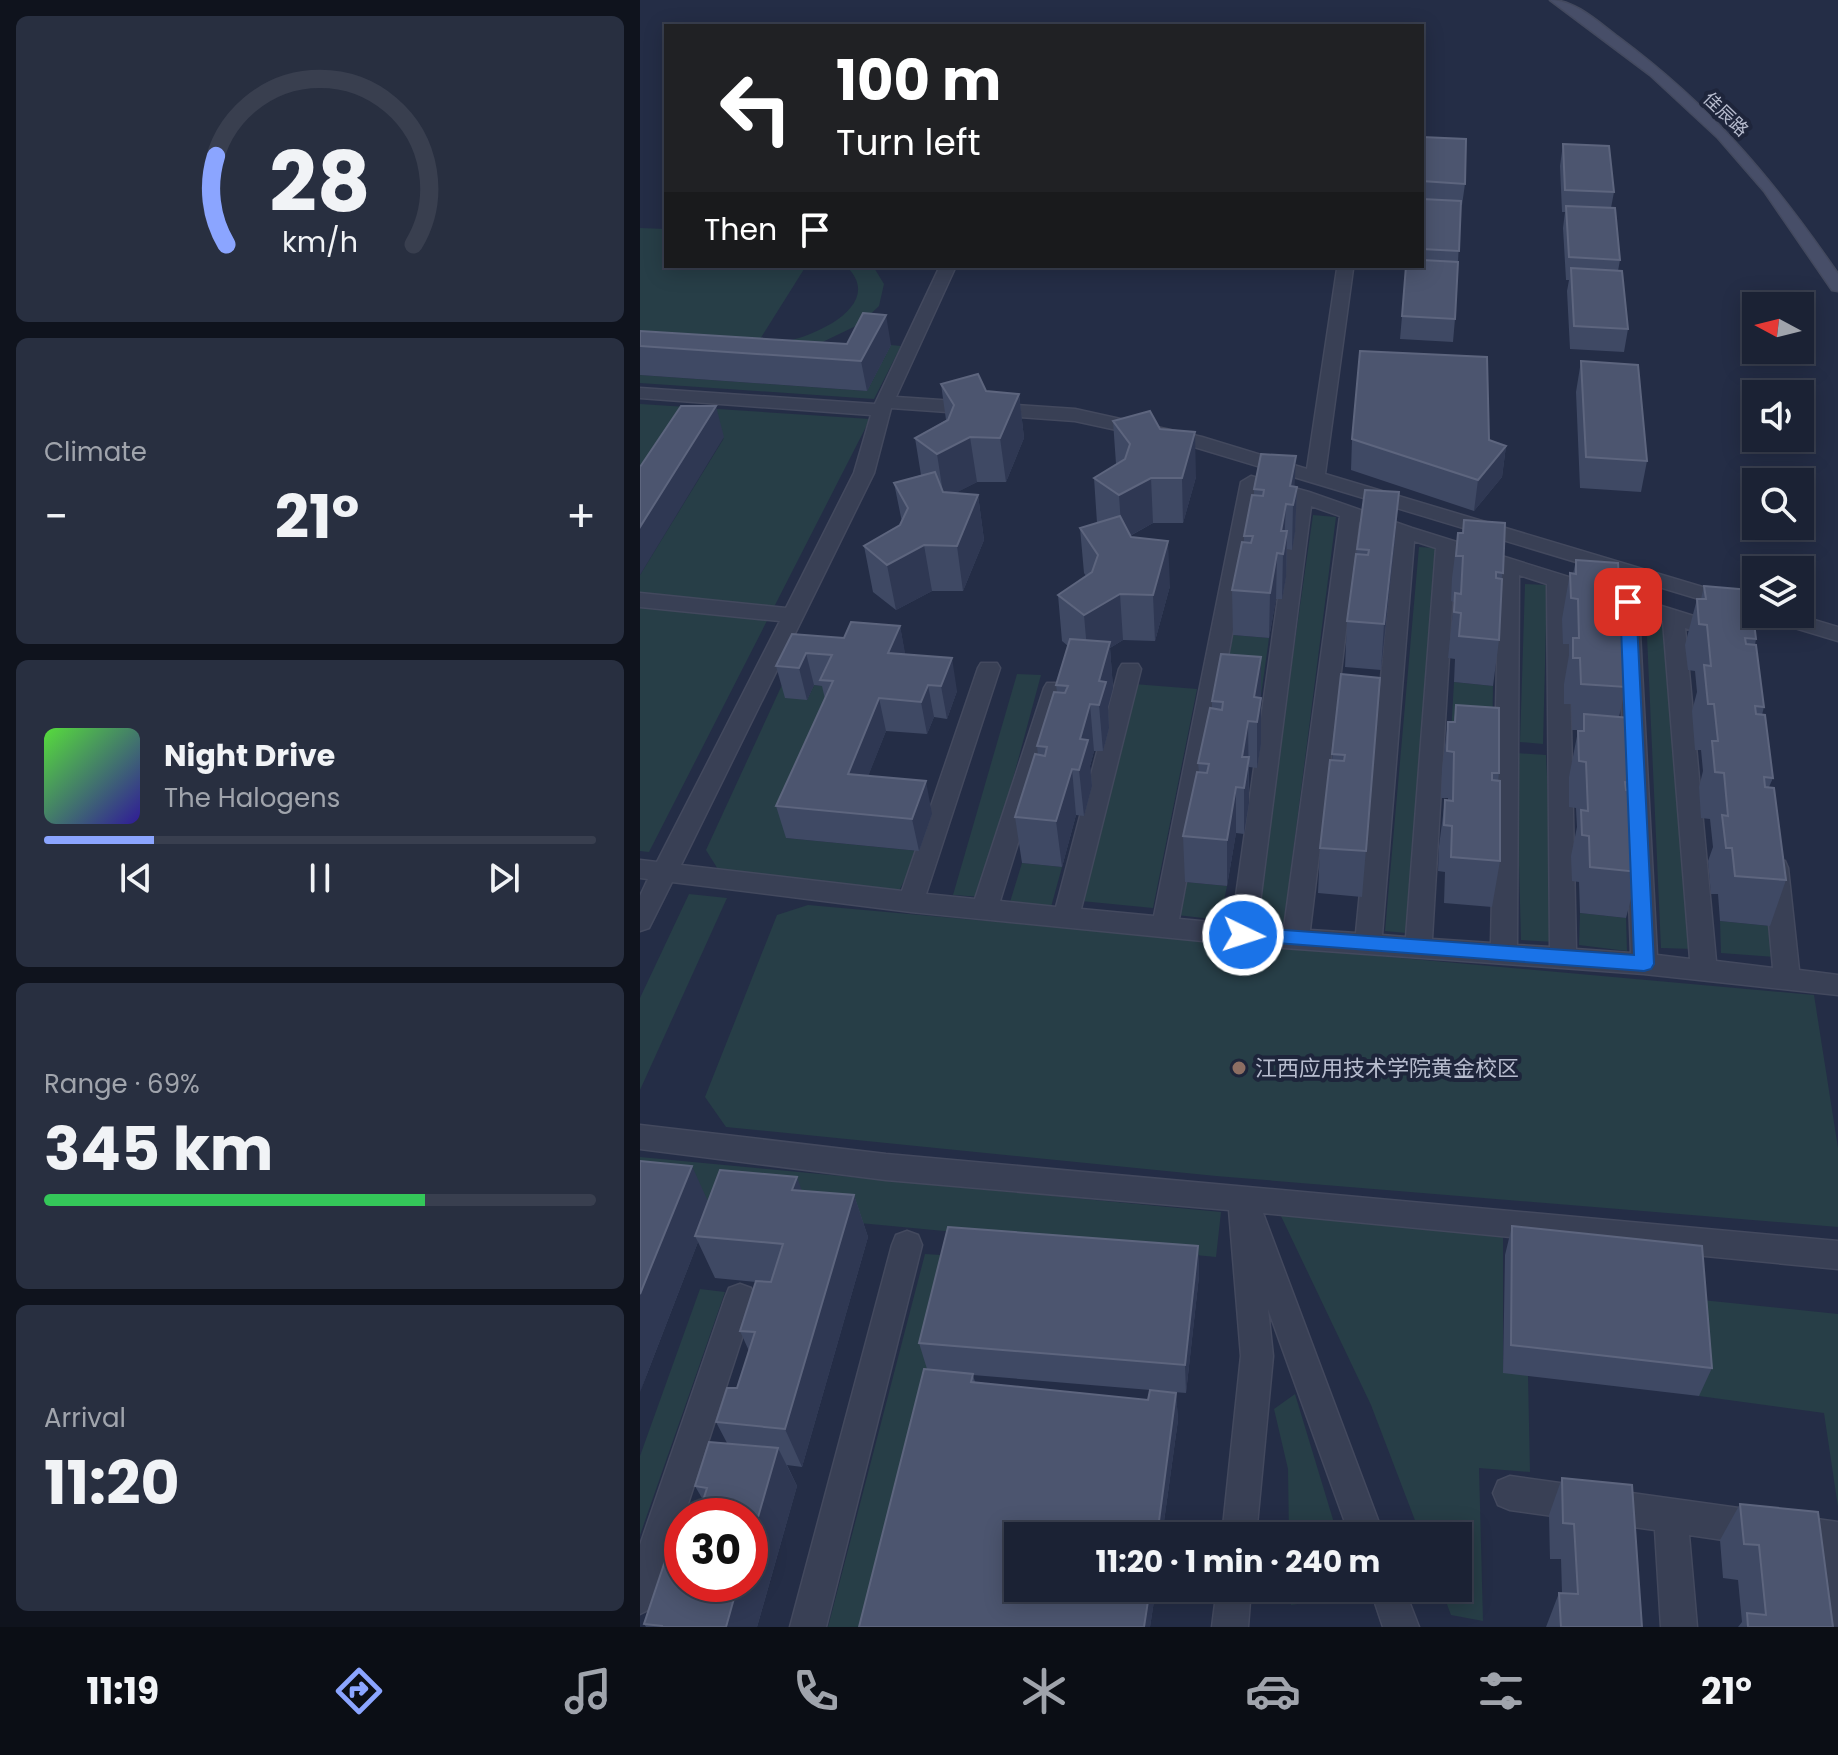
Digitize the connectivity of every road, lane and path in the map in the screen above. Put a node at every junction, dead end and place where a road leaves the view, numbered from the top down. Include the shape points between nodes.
1 (1556, 0) edge
2 (1572, 0) edge
3 (1838, 260) edge
4 (947, 268) edge
5 (1345, 269) dead end
6 (1838, 286) edge
7 (640, 393) edge
8 (883, 406) junction
9 (1308, 487) junction
10 (1350, 513) junction
11 (1405, 532) junction
12 (1446, 545) junction
13 (1509, 566) junction
14 (1557, 581) junction
15 (640, 600) edge
16 (1628, 602) junction
17 (1742, 606) edge
18 (791, 615) junction
19 (1673, 617) junction
20 (1814, 627) edge
21 (1838, 634) edge
22 (1740, 638) edge
23 (989, 668) dead end
24 (1130, 669) dead end
25 (1055, 688) edge
26 (1774, 842) edge
27 (652, 870) edge
28 (911, 902) junction
29 (985, 908) junction
30 (1066, 917) junction
31 (640, 921) edge
32 (1165, 925) junction
33 (1243, 935) junction
34 (1296, 938) junction
35 (1368, 943) junction
36 (1418, 948) junction
37 (1504, 954) junction
38 (1563, 958) junction
39 (1644, 964) junction
40 (1704, 971) junction
41 (1787, 981) junction
42 (1838, 985) edge
43 (640, 1137) edge
44 (1243, 1198) junction
45 (907, 1245) dead end
46 (1838, 1255) edge
47 (740, 1298) dead end
48 (1510, 1493) dead end
49 (1671, 1517) junction
50 (1240, 1522) edge
51 (1362, 1522) edge
52 (1833, 1538) edge
53 (640, 1596) edge
54 (1233, 1602) edge
55 (1392, 1602) edge
56 (1838, 1615) edge
57 (808, 1627) edge
58 (1230, 1627) edge
59 (1401, 1627) edge
60 (1679, 1627) edge

1 - 6 main road, 佳辰路 via 1668,83 1741,154 1791,215
2 - 3 main road, 佳辰路 via 1682,81 1756,152
4 - 8 street
5 - 9 street
7 - 8 street
8 - 9 street via 1075,415 1195,441
8 - 18 street via 864,473
9 - 10 street
9 - 17 street
9 - 32 street via 1251,482
9 - 33 street
10 - 11 street
10 - 34 street
11 - 12 street
11 - 35 street
12 - 13 street
12 - 36 street
13 - 14 street
13 - 37 street
14 - 16 street
14 - 38 street
15 - 18 street
16 - 19 street
16 - 39 street
18 - 27 street
19 - 22 street
19 - 40 street
20 - 21 street
23 - 28 street
24 - 30 street
25 - 29 street
26 - 41 street
27 - 28 street
27 - 31 street
28 - 29 street
29 - 30 street
30 - 32 street
32 - 33 street
33 - 34 street
34 - 35 street
35 - 36 street
36 - 37 street
37 - 38 street
38 - 39 street
39 - 40 street
40 - 41 street
41 - 42 street
43 - 44 street via 886,1167
44 - 46 street
44 - 50 street via 1257,1356
44 - 51 street
45 - 57 street
47 - 53 street
48 - 49 street
49 - 52 street
49 - 60 street
52 - 56 street
54 - 58 street
55 - 59 street

